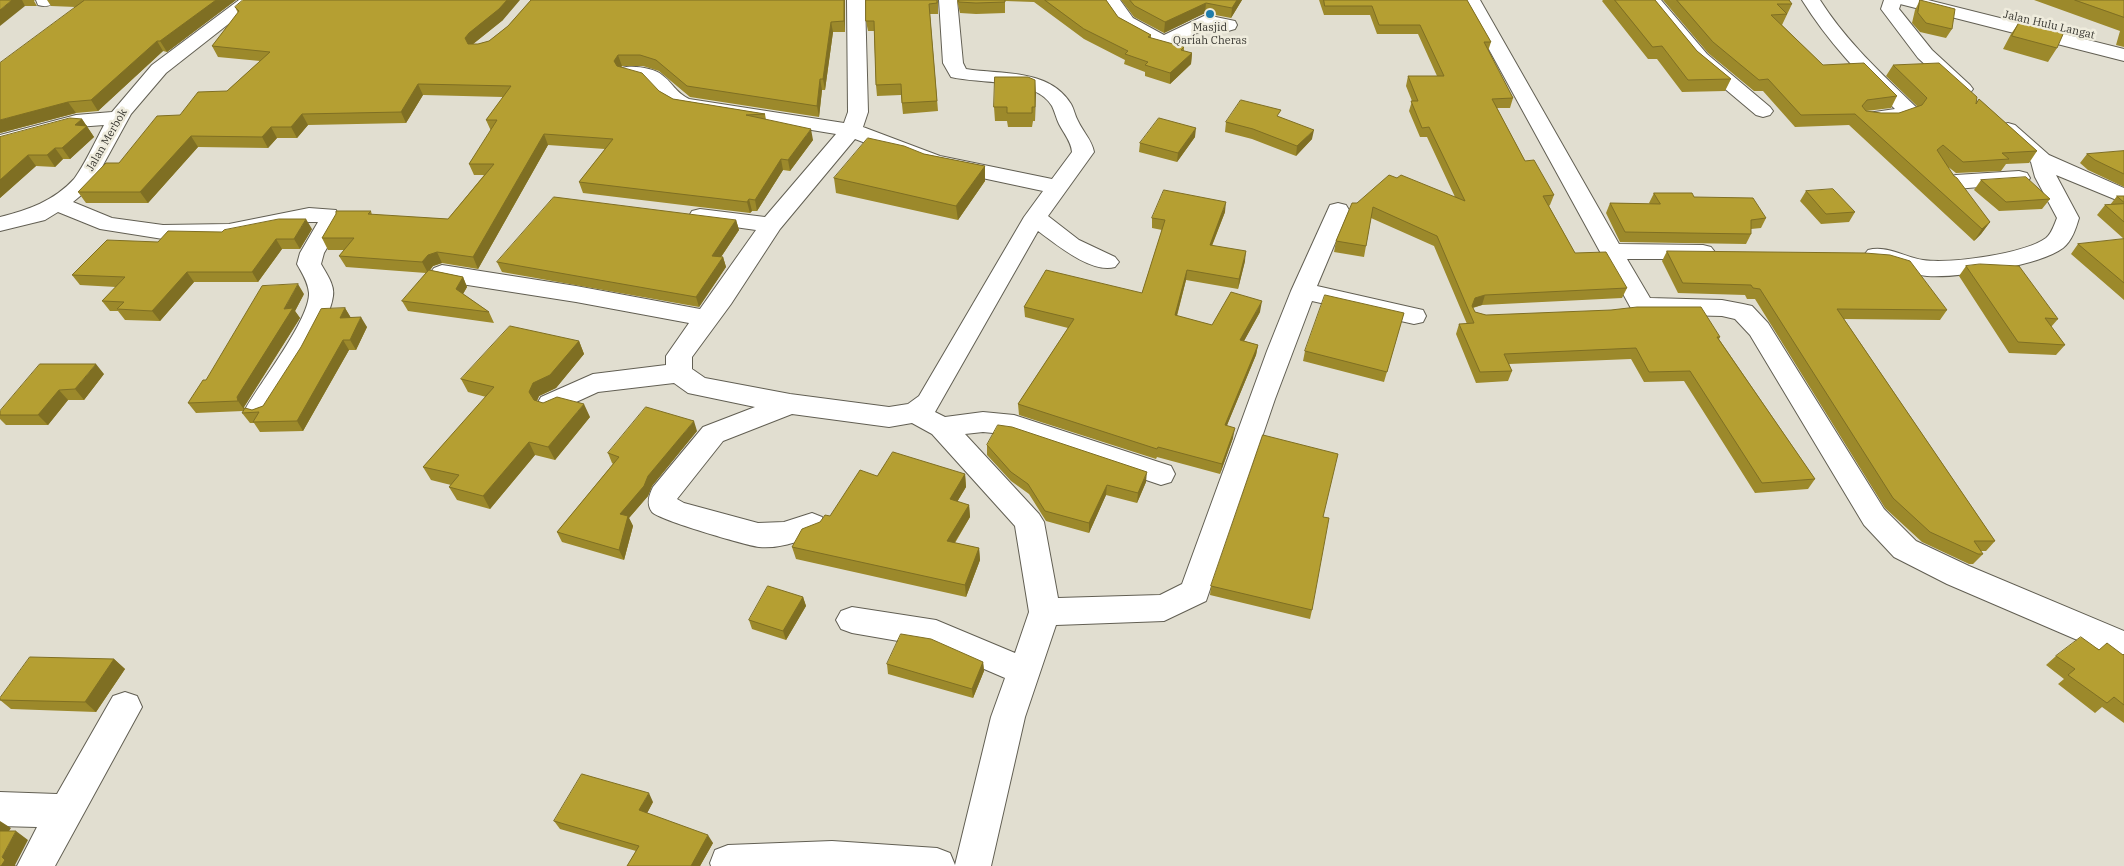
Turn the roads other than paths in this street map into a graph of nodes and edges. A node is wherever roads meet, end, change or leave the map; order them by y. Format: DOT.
graph roads {
  1 [pos="250,0"];
  2 [pos="856,0"];
  3 [pos="948,0"];
  4 [pos="1108,0"];
  5 [pos="1471,0"];
  6 [pos="1651,0"];
  7 [pos="1811,0"];
  8 [pos="1893,0"];
  9 [pos="1906,0"];
  10 [pos="1944,0"];
  11 [pos="1228,25"];
  12 [pos="2124,42"];
  13 [pos="2124,55"];
  14 [pos="1938,66"];
  15 [pos="1865,69"];
  16 [pos="629,72"];
  17 [pos="1763,111"];
  18 [pos="1868,117"];
  19 [pos="119,118"];
  20 [pos="851,130"];
  21 [pos="0,142"];
  22 [pos="2044,168"];
  23 [pos="1956,182"];
  24 [pos="1056,186"];
  25 [pos="2124,196"];
  26 [pos="57,204"];
  27 [pos="1338,210"];
  28 [pos="682,214"];
  29 [pos="1035,217"];
  30 [pos="0,224"];
  31 [pos="771,225"];
  32 [pos="1611,251"];
  33 [pos="1720,252"];
  34 [pos="1859,254"];
  35 [pos="1107,262"];
  36 [pos="442,274"];
  37 [pos="1303,291"];
  38 [pos="1642,306"];
  39 [pos="1615,309"];
  40 [pos="1414,316"];
  41 [pos="706,318"];
  42 [pos="679,373"];
  43 [pos="550,404"];
  44 [pos="790,404"];
  45 [pos="259,408"];
  46 [pos="915,413"];
  47 [pos="942,428"];
  48 [pos="1161,474"];
  49 [pos="812,525"];
  50 [pos="1045,612"];
  51 [pos="852,620"];
  52 [pos="2124,646"];
  53 [pos="1023,671"];
  54 [pos="125,707"];
  55 [pos="0,809"];
  56 [pos="66,812"];
  57 [pos="728,864"];
  58 [pos="35,866"];
  59 [pos="937,866"];
  60 [pos="973,866"];
  1 -- 19 [label="street, Jalan Merbok"];
  2 -- 20 [label="street"];
  3 -- 24 [label="street"];
  4 -- 11 [label="street"];
  5 -- 32 [label="street"];
  6 -- 17 [label="street"];
  7 -- 15 [label="street"];
  8 -- 14 [label="street"];
  9 -- 13 [label="street, Jalan Hulu Langat"];
  10 -- 12 [label="street, Jalan Hulu Langat"];
  14 -- 15 [label="street"];
  14 -- 22 [label="street"];
  15 -- 18 [label="street"];
  16 -- 20 [label="street"];
  19 -- 21 [label="street"];
  19 -- 26 [label="street, Jalan Merbok"];
  20 -- 24 [label="street"];
  20 -- 31 [label="street"];
  22 -- 23 [label="street"];
  22 -- 25 [label="street"];
  22 -- 34 [label="street"];
  24 -- 29 [label="street"];
  26 -- 30 [label="street, Jalan Merbok"];
  26 -- 45 [label="street"];
  27 -- 37 [label="street"];
  28 -- 31 [label="street"];
  29 -- 35 [label="street"];
  29 -- 46 [label="street"];
  31 -- 41 [label="street"];
  32 -- 33 [label="street"];
  32 -- 38 [label="street"];
  36 -- 41 [label="street"];
  37 -- 40 [label="street"];
  37 -- 50 [label="street"];
  38 -- 39 [label="street"];
  38 -- 52 [label="street"];
  41 -- 42 [label="street"];
  42 -- 43 [label="street"];
  42 -- 44 [label="street"];
  44 -- 46 [label="street"];
  44 -- 49 [label="street"];
  46 -- 47 [label="street"];
  47 -- 48 [label="street"];
  47 -- 50 [label="street"];
  50 -- 53 [label="street"];
  51 -- 53 [label="street"];
  53 -- 60 [label="street"];
  54 -- 56 [label="street"];
  55 -- 56 [label="street"];
  56 -- 58 [label="street"];
  57 -- 59 [label="street"];
}
